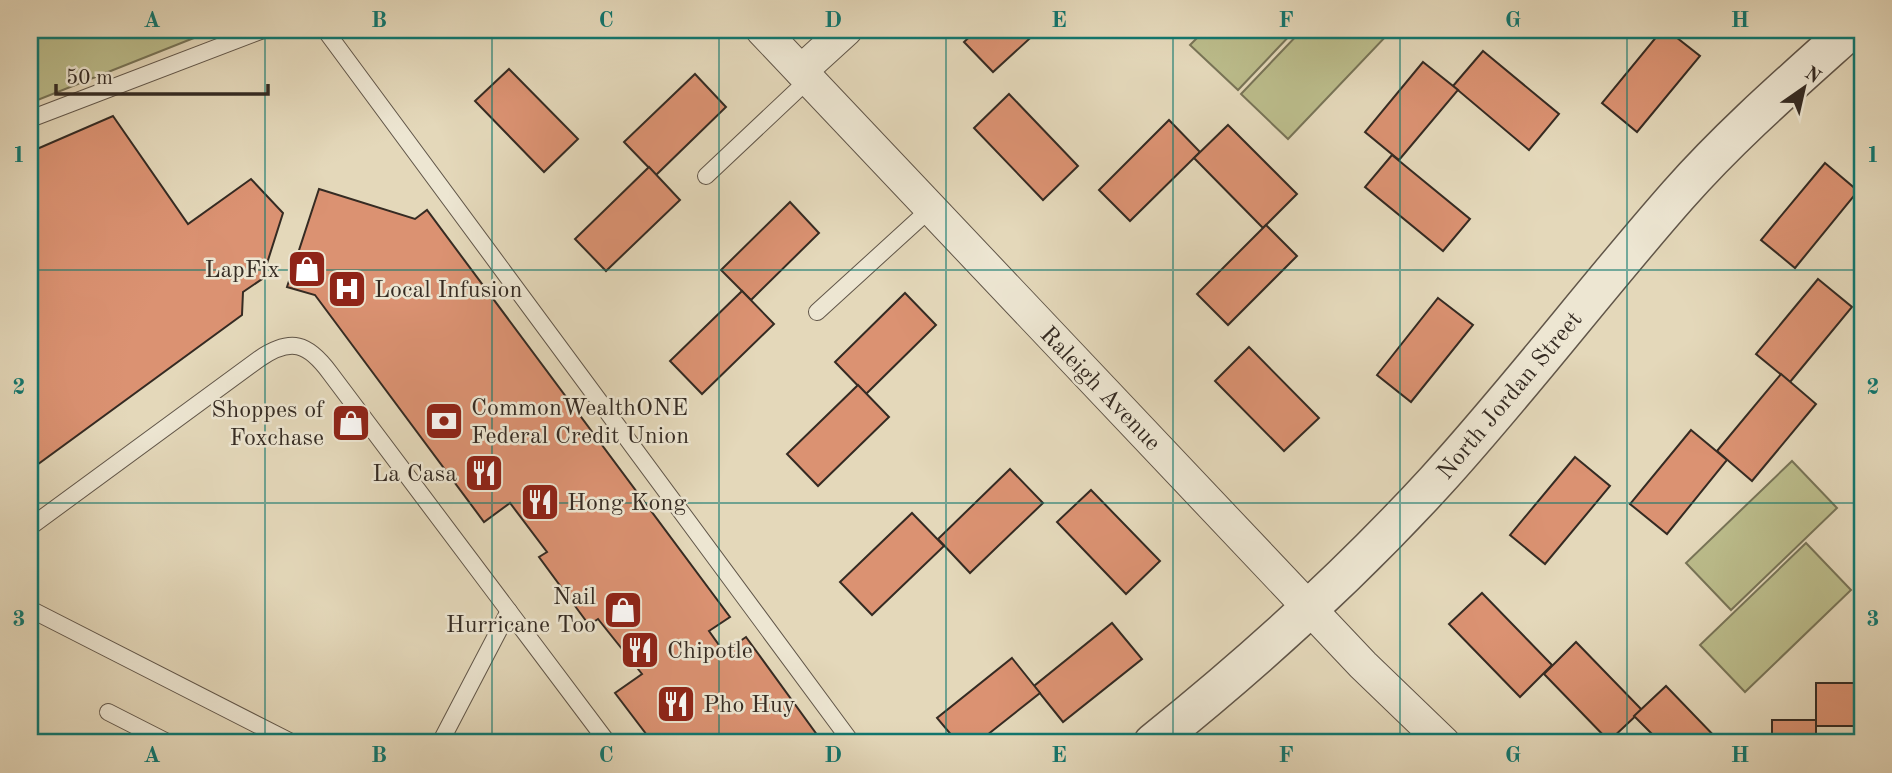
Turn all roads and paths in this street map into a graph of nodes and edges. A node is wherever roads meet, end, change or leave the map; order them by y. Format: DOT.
graph roads {
  1 [pos="263,30"];
  2 [pos="324,30"];
  3 [pos="762,30"];
  4 [pos="846,30"];
  5 [pos="1850,30"];
  6 [pos="805,75"];
  7 [pos="30,119"];
  8 [pos="706,176"];
  9 [pos="930,209"];
  10 [pos="817,312"];
  11 [pos="30,527"];
  12 [pos="30,609"];
  13 [pos="1311,609"];
  14 [pos="509,611"];
  15 [pos="108,712"];
  16 [pos="169,743"];
  17 [pos="293,743"];
  18 [pos="440,743"];
  19 [pos="608,743"];
  20 [pos="852,743"];
  21 [pos="1153,743"];
  22 [pos="1444,743"];
  1 -- 7 [label="lane"];
  2 -- 20 [label="lane"];
  3 -- 6 [label="street, Raleigh Avenue"];
  4 -- 6 [label="street"];
  5 -- 13 [label="street, North Jordan Street"];
  6 -- 8 [label="lane"];
  6 -- 9 [label="street, Raleigh Avenue"];
  9 -- 10 [label="lane"];
  9 -- 13 [label="street, Raleigh Avenue"];
  11 -- 14 [label="lane"];
  12 -- 17 [label="lane"];
  13 -- 21 [label="street, North Jordan Street"];
  13 -- 22 [label="street, Raleigh Avenue"];
  14 -- 18 [label="lane"];
  14 -- 19 [label="lane"];
  15 -- 16 [label="lane"];
}
